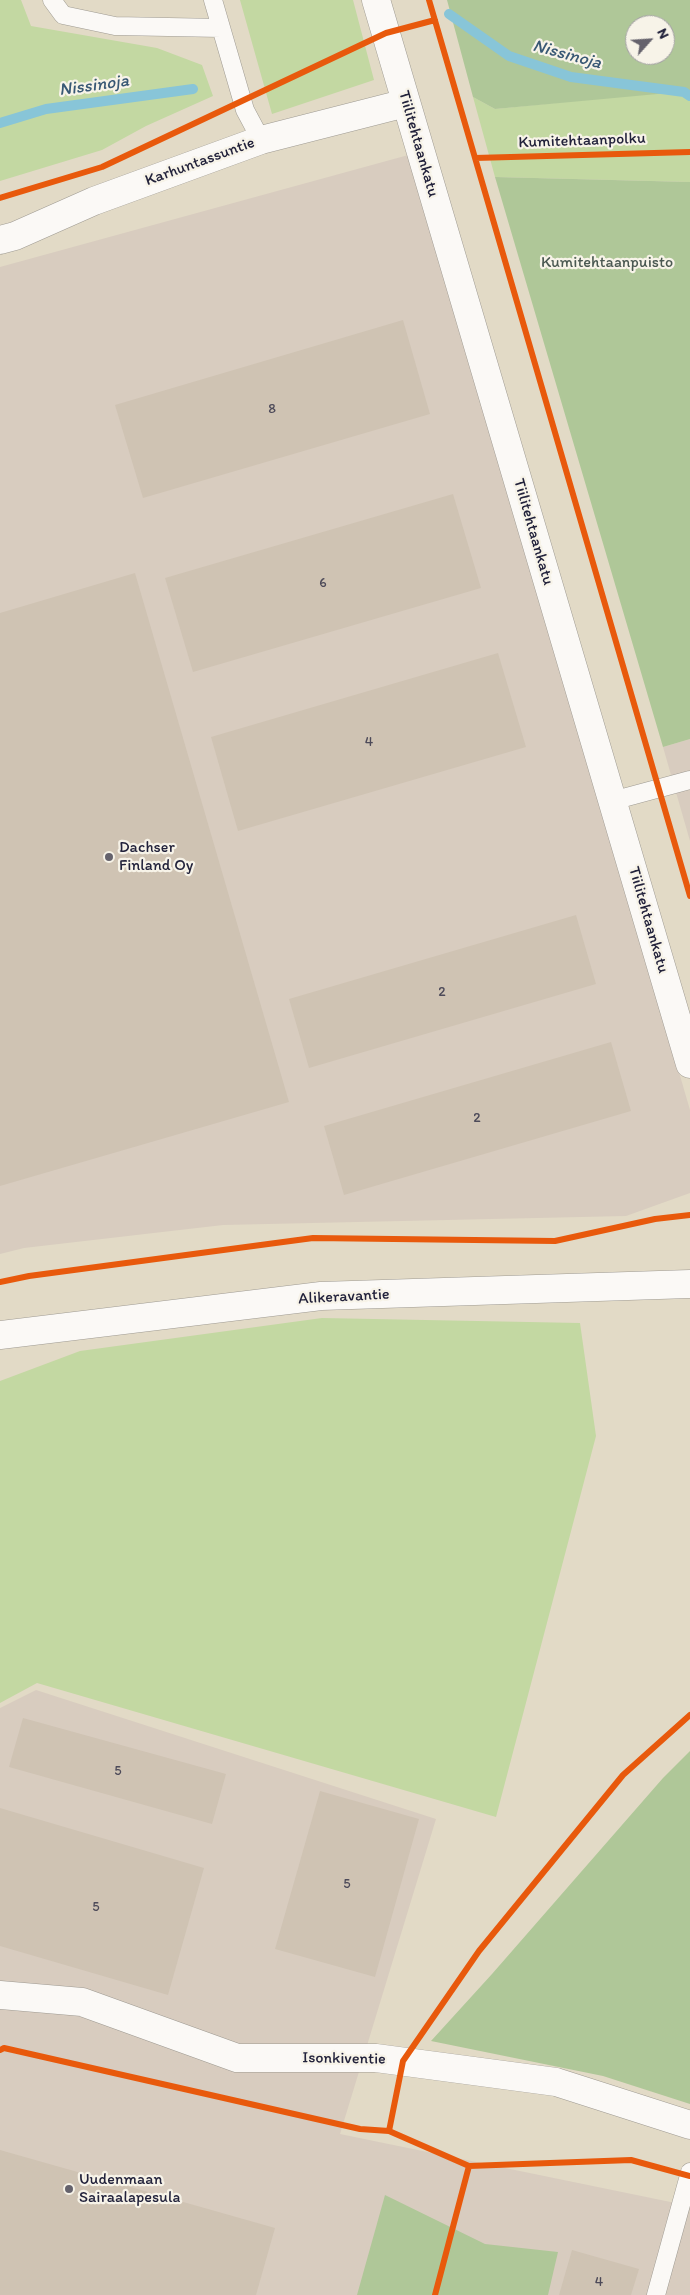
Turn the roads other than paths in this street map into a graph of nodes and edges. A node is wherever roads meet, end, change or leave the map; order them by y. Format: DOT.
graph roads {
  1 [pos="52,0"];
  2 [pos="213,0"];
  3 [pos="376,0"];
  4 [pos="221,28"];
  5 [pos="406,103"];
  6 [pos="261,140"];
  7 [pos="0,240"];
  8 [pos="690,780"];
  9 [pos="612,801"];
  10 [pos="690,1064"];
  11 [pos="690,1284"];
  12 [pos="0,1335"];
  13 [pos="0,1996"];
  14 [pos="690,2125"];
  15 [pos="690,2172"];
  16 [pos="656,2295"];
  1 -- 4 [label="lane"];
  2 -- 4 [label="lane"];
  3 -- 5 [label="street, Tiilitehtaankatu"];
  4 -- 6 [label="lane"];
  5 -- 6 [label="street, Karhuntassuntie"];
  5 -- 9 [label="street, Tiilitehtaankatu"];
  6 -- 7 [label="street, Karhuntassuntie"];
  8 -- 9 [label="lane"];
  9 -- 10 [label="street, Tiilitehtaankatu"];
  11 -- 12 [label="street, Alikeravantie"];
  13 -- 14 [label="street, Isonkiventie"];
  15 -- 16 [label="lane"];
}
